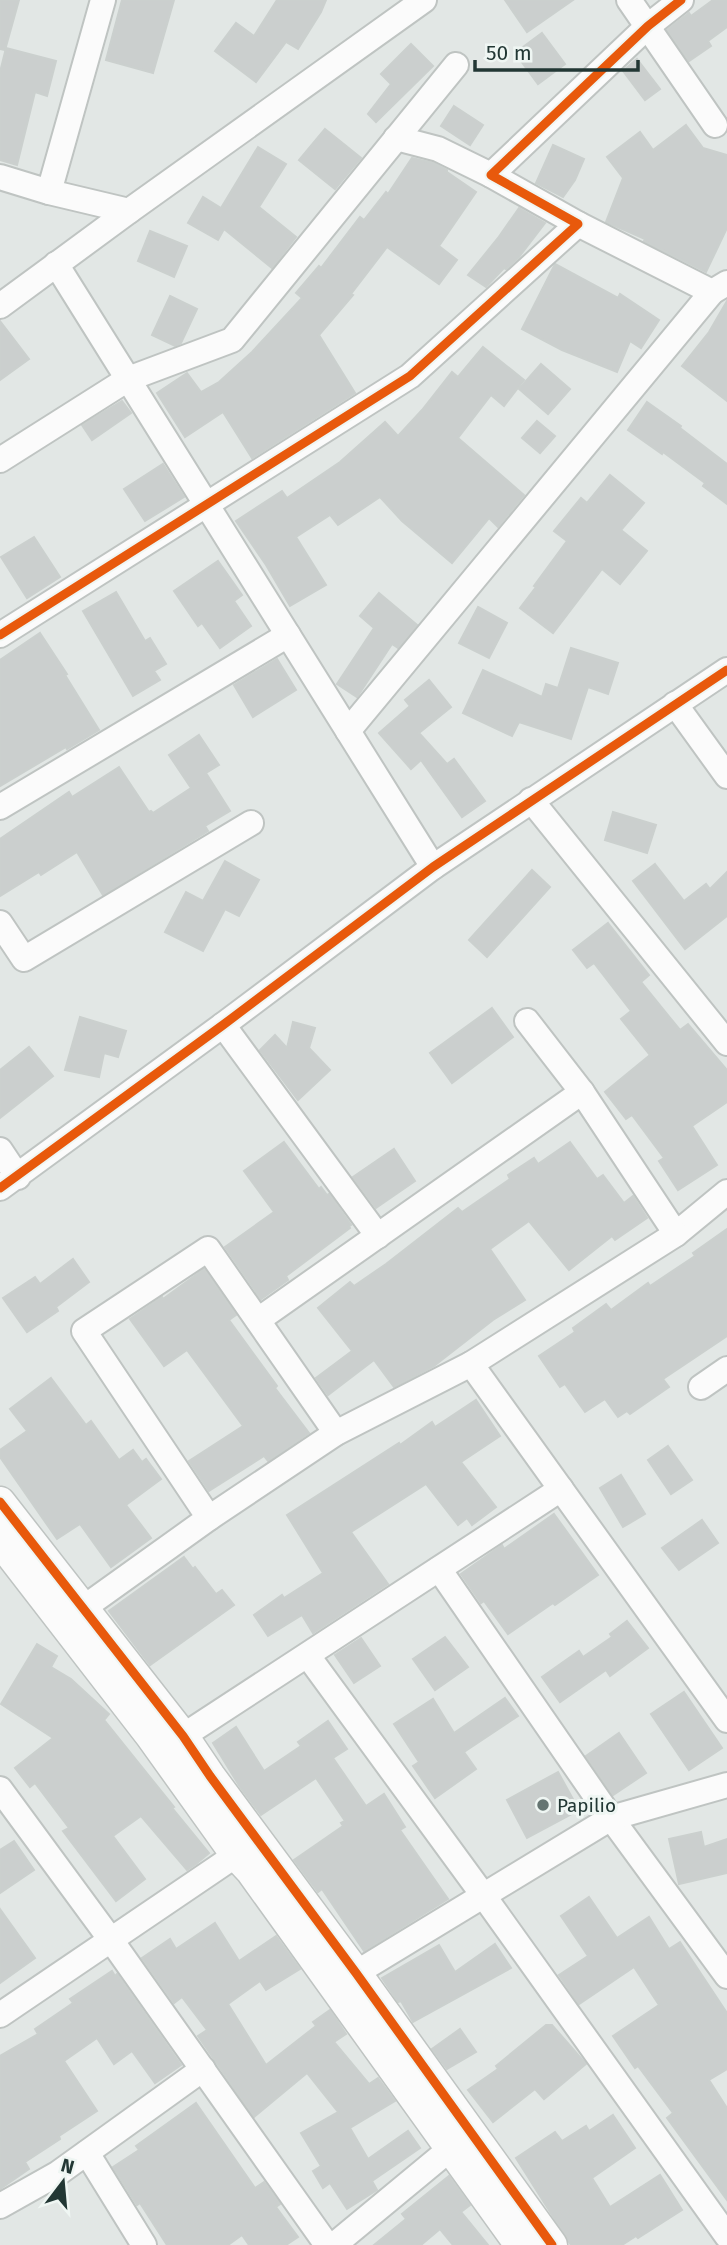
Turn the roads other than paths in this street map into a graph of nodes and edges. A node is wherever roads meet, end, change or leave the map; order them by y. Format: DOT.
graph roads {
  1 [pos="103,0"];
  2 [pos="424,0"];
  3 [pos="629,0"];
  4 [pos="681,0"];
  5 [pos="648,26"];
  6 [pos="456,65"];
  7 [pos="715,125"];
  8 [pos="396,138"];
  9 [pos="491,175"];
  10 [pos="0,177"];
  11 [pos="49,192"];
  12 [pos="129,211"];
  13 [pos="578,224"];
  14 [pos="56,264"];
  15 [pos="720,287"];
  16 [pos="0,306"];
  17 [pos="128,379"];
  18 [pos="0,460"];
  19 [pos="206,504"];
  20 [pos="0,635"];
  21 [pos="288,635"];
  22 [pos="727,670"];
  23 [pos="676,704"];
  24 [pos="348,731"];
  25 [pos="727,776"];
  26 [pos="531,800"];
  27 [pos="0,807"];
  28 [pos="251,824"];
  29 [pos="433,867"];
  30 [pos="0,923"];
  31 [pos="527,1021"];
  32 [pos="223,1025"];
  33 [pos="727,1043"];
  34 [pos="582,1092"];
  35 [pos="0,1150"];
  36 [pos="9,1183"];
  37 [pos="727,1192"];
  38 [pos="677,1234"];
  39 [pos="378,1236"];
  40 [pos="258,1320"];
  41 [pos="471,1364"];
  42 [pos="727,1368"];
  43 [pos="701,1387"];
  44 [pos="336,1433"];
  45 [pos="561,1489"];
  46 [pos="0,1502"];
  47 [pos="209,1518"];
  48 [pos="0,1541"];
  49 [pos="439,1569"];
  50 [pos="82,1609"];
  51 [pos="308,1656"];
  52 [pos="727,1720"];
  53 [pos="183,1736"];
  54 [pos="727,1785"];
  55 [pos="0,1789"];
  56 [pos="8,1818"];
  57 [pos="611,1818"];
  58 [pos="236,1855"];
  59 [pos="483,1895"];
  60 [pos="111,1940"];
  61 [pos="724,1966"];
  62 [pos="346,1982"];
  63 [pos="0,2015"];
  64 [pos="203,2069"];
  65 [pos="450,2149"];
  66 [pos="87,2153"];
  67 [pos="0,2206"];
  68 [pos="727,2236"];
  69 [pos="144,2245"];
  70 [pos="327,2245"];
  71 [pos="334,2245"];
  72 [pos="520,2245"];
  73 [pos="552,2245"];
  1 -- 11 [label="street"];
  2 -- 12 [label="street"];
  3 -- 5 [label="street"];
  4 -- 5 [label="street"];
  5 -- 7 [label="street"];
  5 -- 9 [label="street"];
  6 -- 8 [label="street"];
  8 -- 9 [label="street"];
  8 -- 17 [label="street"];
  9 -- 13 [label="street"];
  10 -- 11 [label="street"];
  11 -- 12 [label="street"];
  12 -- 14 [label="street"];
  13 -- 15 [label="street"];
  13 -- 19 [label="street"];
  14 -- 16 [label="street"];
  14 -- 17 [label="street"];
  15 -- 24 [label="street"];
  17 -- 18 [label="street"];
  17 -- 19 [label="street"];
  19 -- 20 [label="street"];
  19 -- 21 [label="street"];
  21 -- 24 [label="street"];
  21 -- 27 [label="street"];
  22 -- 23 [label="street"];
  23 -- 25 [label="street"];
  23 -- 26 [label="street"];
  24 -- 29 [label="street"];
  26 -- 29 [label="street"];
  26 -- 33 [label="street"];
  28 -- 30 [label="street"];
  29 -- 32 [label="street"];
  31 -- 34 [label="street"];
  32 -- 36 [label="street"];
  32 -- 39 [label="street"];
  34 -- 38 [label="street"];
  34 -- 39 [label="street"];
  35 -- 36 [label="street"];
  37 -- 38 [label="street"];
  38 -- 41 [label="street"];
  39 -- 40 [label="street"];
  40 -- 44 [label="street"];
  40 -- 47 [label="street"];
  41 -- 44 [label="street"];
  41 -- 45 [label="street"];
  42 -- 43 [label="street"];
  44 -- 47 [label="street"];
  45 -- 49 [label="street"];
  45 -- 52 [label="street"];
  46 -- 50 [label="street"];
  47 -- 50 [label="street"];
  48 -- 58 [label="street"];
  49 -- 51 [label="street"];
  49 -- 57 [label="street"];
  50 -- 53 [label="street"];
  51 -- 53 [label="street"];
  51 -- 59 [label="street"];
  53 -- 62 [label="street"];
  54 -- 57 [label="street"];
  55 -- 56 [label="street"];
  56 -- 60 [label="street"];
  57 -- 59 [label="street"];
  57 -- 61 [label="street"];
  58 -- 60 [label="street"];
  58 -- 62 [label="street"];
  59 -- 62 [label="street"];
  59 -- 68 [label="street"];
  60 -- 63 [label="street"];
  60 -- 64 [label="street"];
  62 -- 65 [label="street"];
  62 -- 73 [label="street"];
  64 -- 66 [label="street"];
  64 -- 70 [label="street"];
  65 -- 71 [label="street"];
  65 -- 72 [label="street"];
  66 -- 67 [label="street"];
  66 -- 69 [label="street"];
}
